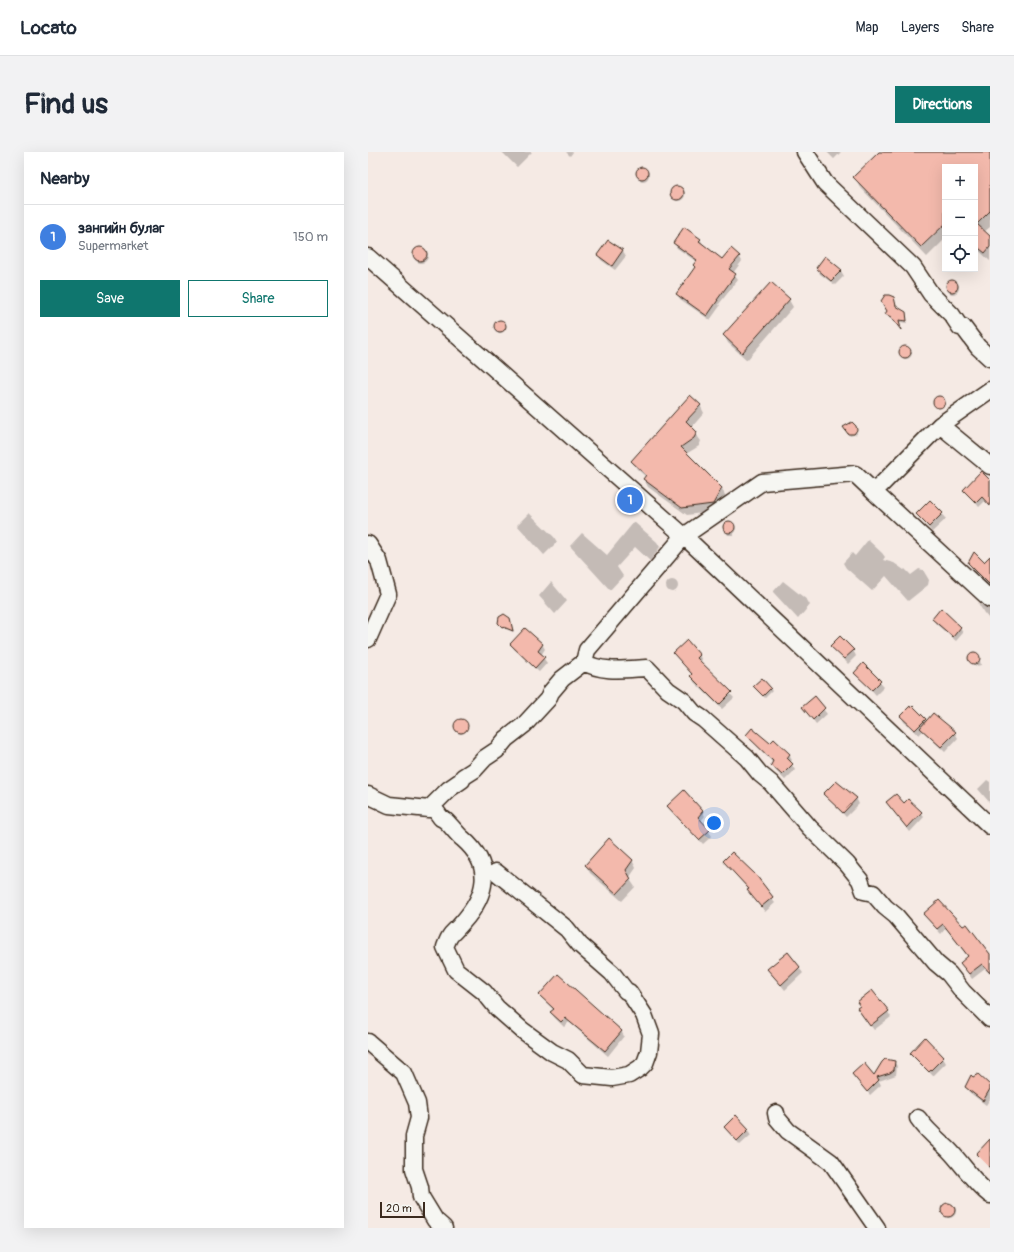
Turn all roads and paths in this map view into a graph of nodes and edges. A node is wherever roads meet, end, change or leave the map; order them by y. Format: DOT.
graph roads {
  1 [pos="805,152"];
  2 [pos="368,257"];
  3 [pos="990,358"];
  4 [pos="990,390"];
  5 [pos="940,425"];
  6 [pos="990,466"];
  7 [pos="874,492"];
  8 [pos="684,536"];
  9 [pos="368,544"];
  10 [pos="990,599"];
  11 [pos="368,639"];
  12 [pos="584,662"];
  13 [pos="368,795"];
  14 [pos="433,807"];
  15 [pos="990,826"];
  16 [pos="496,872"];
  17 [pos="990,1019"];
  18 [pos="368,1042"];
  19 [pos="776,1113"];
  20 [pos="918,1118"];
  21 [pos="990,1195"];
  22 [pos="444,1228"];
  23 [pos="876,1228"];
  1 -- 3 [label="street"];
  2 -- 8 [label="street"];
  4 -- 5 [label="street"];
  5 -- 6 [label="street"];
  5 -- 7 [label="street"];
  7 -- 8 [label="street"];
  7 -- 10 [label="street"];
  8 -- 12 [label="street"];
  8 -- 15 [label="street"];
  9 -- 11 [label="street"];
  12 -- 14 [label="street"];
  12 -- 17 [label="street"];
  13 -- 14 [label="street"];
  14 -- 16 [label="street"];
  18 -- 22 [label="street"];
  19 -- 23 [label="street"];
  20 -- 21 [label="street"];
}
